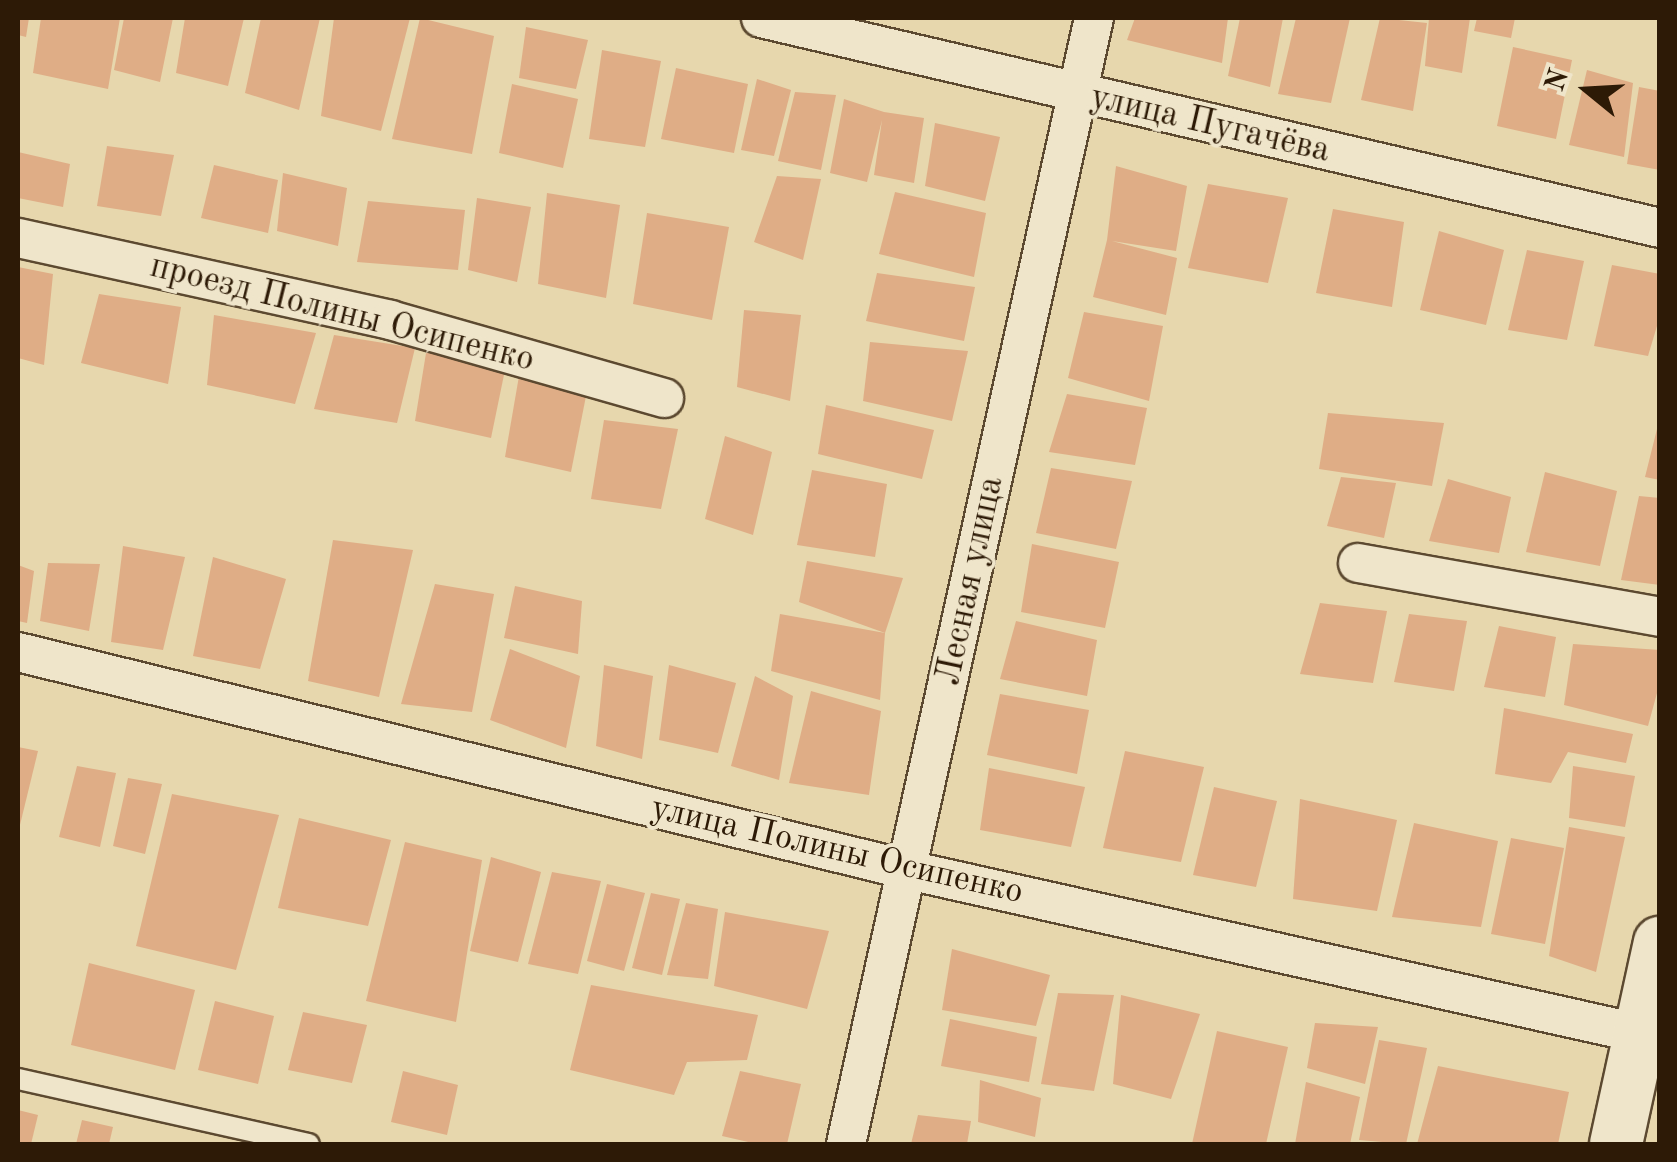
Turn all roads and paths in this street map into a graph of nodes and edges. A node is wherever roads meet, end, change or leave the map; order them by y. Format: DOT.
graph roads {
  1 [pos="761,18"];
  2 [pos="1094,18"];
  3 [pos="1077,95"];
  4 [pos="1660,228"];
  5 [pos="18,238"];
  6 [pos="664,398"];
  7 [pos="1358,563"];
  8 [pos="1660,617"];
  9 [pos="18,652"];
  10 [pos="908,870"];
  11 [pos="1660,943"];
  12 [pos="1650,1036"];
  13 [pos="18,1079"];
  14 [pos="309,1144"];
  15 [pos="846,1144"];
  16 [pos="1616,1144"];
  1 -- 3 [label="street, улица Пугачёва"];
  2 -- 3 [label="street, Лесная улица"];
  3 -- 4 [label="street, улица Пугачёва"];
  3 -- 10 [label="street, Лесная улица"];
  5 -- 6 [label="street, проезд Полины Осипенко"];
  7 -- 8 [label="street"];
  9 -- 10 [label="street, улица Полины Осипенко"];
  10 -- 12 [label="street, улица Полины Осипенко"];
  10 -- 15 [label="street, Лесная улица"];
  11 -- 12 [label="street"];
  12 -- 16 [label="street"];
  13 -- 14 [label="lane"];
}
